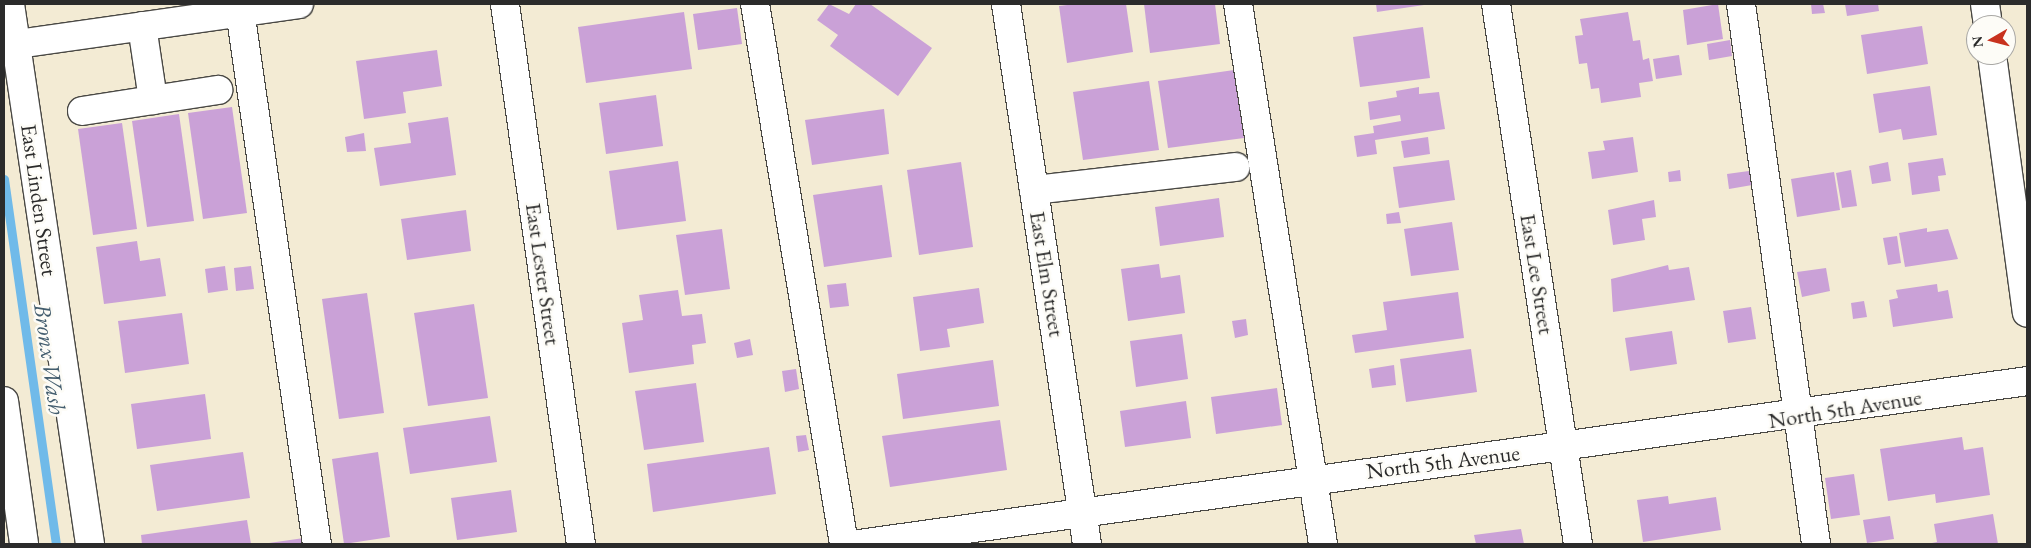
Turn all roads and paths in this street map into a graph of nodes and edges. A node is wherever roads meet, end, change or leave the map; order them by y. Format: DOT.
graph roads {
  1 [pos="10,4"];
  2 [pos="299,4"];
  3 [pos="505,4"];
  4 [pos="755,4"];
  5 [pos="1006,4"];
  6 [pos="1238,4"];
  7 [pos="1496,4"];
  8 [pos="1741,4"];
  9 [pos="239,8"];
  10 [pos="142,26"];
  11 [pos="10,45"];
  12 [pos="1993,65"];
  13 [pos="218,90"];
  14 [pos="152,100"];
  15 [pos="82,110"];
  16 [pos="1236,166"];
  17 [pos="1034,190"];
  18 [pos="2027,313"];
  19 [pos="2027,381"];
  20 [pos="4,400"];
  21 [pos="1799,416"];
  22 [pos="1564,449"];
  23 [pos="1313,477"];
  24 [pos="1082,511"];
  25 [pos="24,544"];
  26 [pos="90,544"];
  27 [pos="317,544"];
  28 [pos="581,544"];
  29 [pos="844,544"];
  30 [pos="859,544"];
  31 [pos="1088,544"];
  32 [pos="1323,544"];
  33 [pos="1578,544"];
  34 [pos="1816,544"];
  1 -- 11 [label="street, East Linden Street"];
  2 -- 9 [label="street"];
  3 -- 28 [label="street, East Lester Street"];
  4 -- 29 [label="street"];
  5 -- 17 [label="street, East Elm Street"];
  6 -- 23 [label="street"];
  7 -- 22 [label="street, East Lee Street"];
  8 -- 21 [label="street"];
  9 -- 10 [label="street"];
  9 -- 27 [label="street"];
  10 -- 11 [label="street"];
  10 -- 14 [label="street"];
  11 -- 26 [label="street, East Linden Street"];
  12 -- 18 [label="street"];
  13 -- 14 [label="street"];
  14 -- 15 [label="street"];
  16 -- 17 [label="street"];
  17 -- 24 [label="street, East Elm Street"];
  19 -- 21 [label="street, North 5th Avenue"];
  20 -- 25 [label="street"];
  21 -- 22 [label="street, North 5th Avenue"];
  21 -- 34 [label="street"];
  22 -- 23 [label="street, North 5th Avenue"];
  22 -- 33 [label="street, East Lee Street"];
  23 -- 24 [label="street, North 5th Avenue"];
  23 -- 32 [label="street"];
  24 -- 30 [label="street, North 5th Avenue"];
  24 -- 31 [label="street, East Elm Street"];
}
